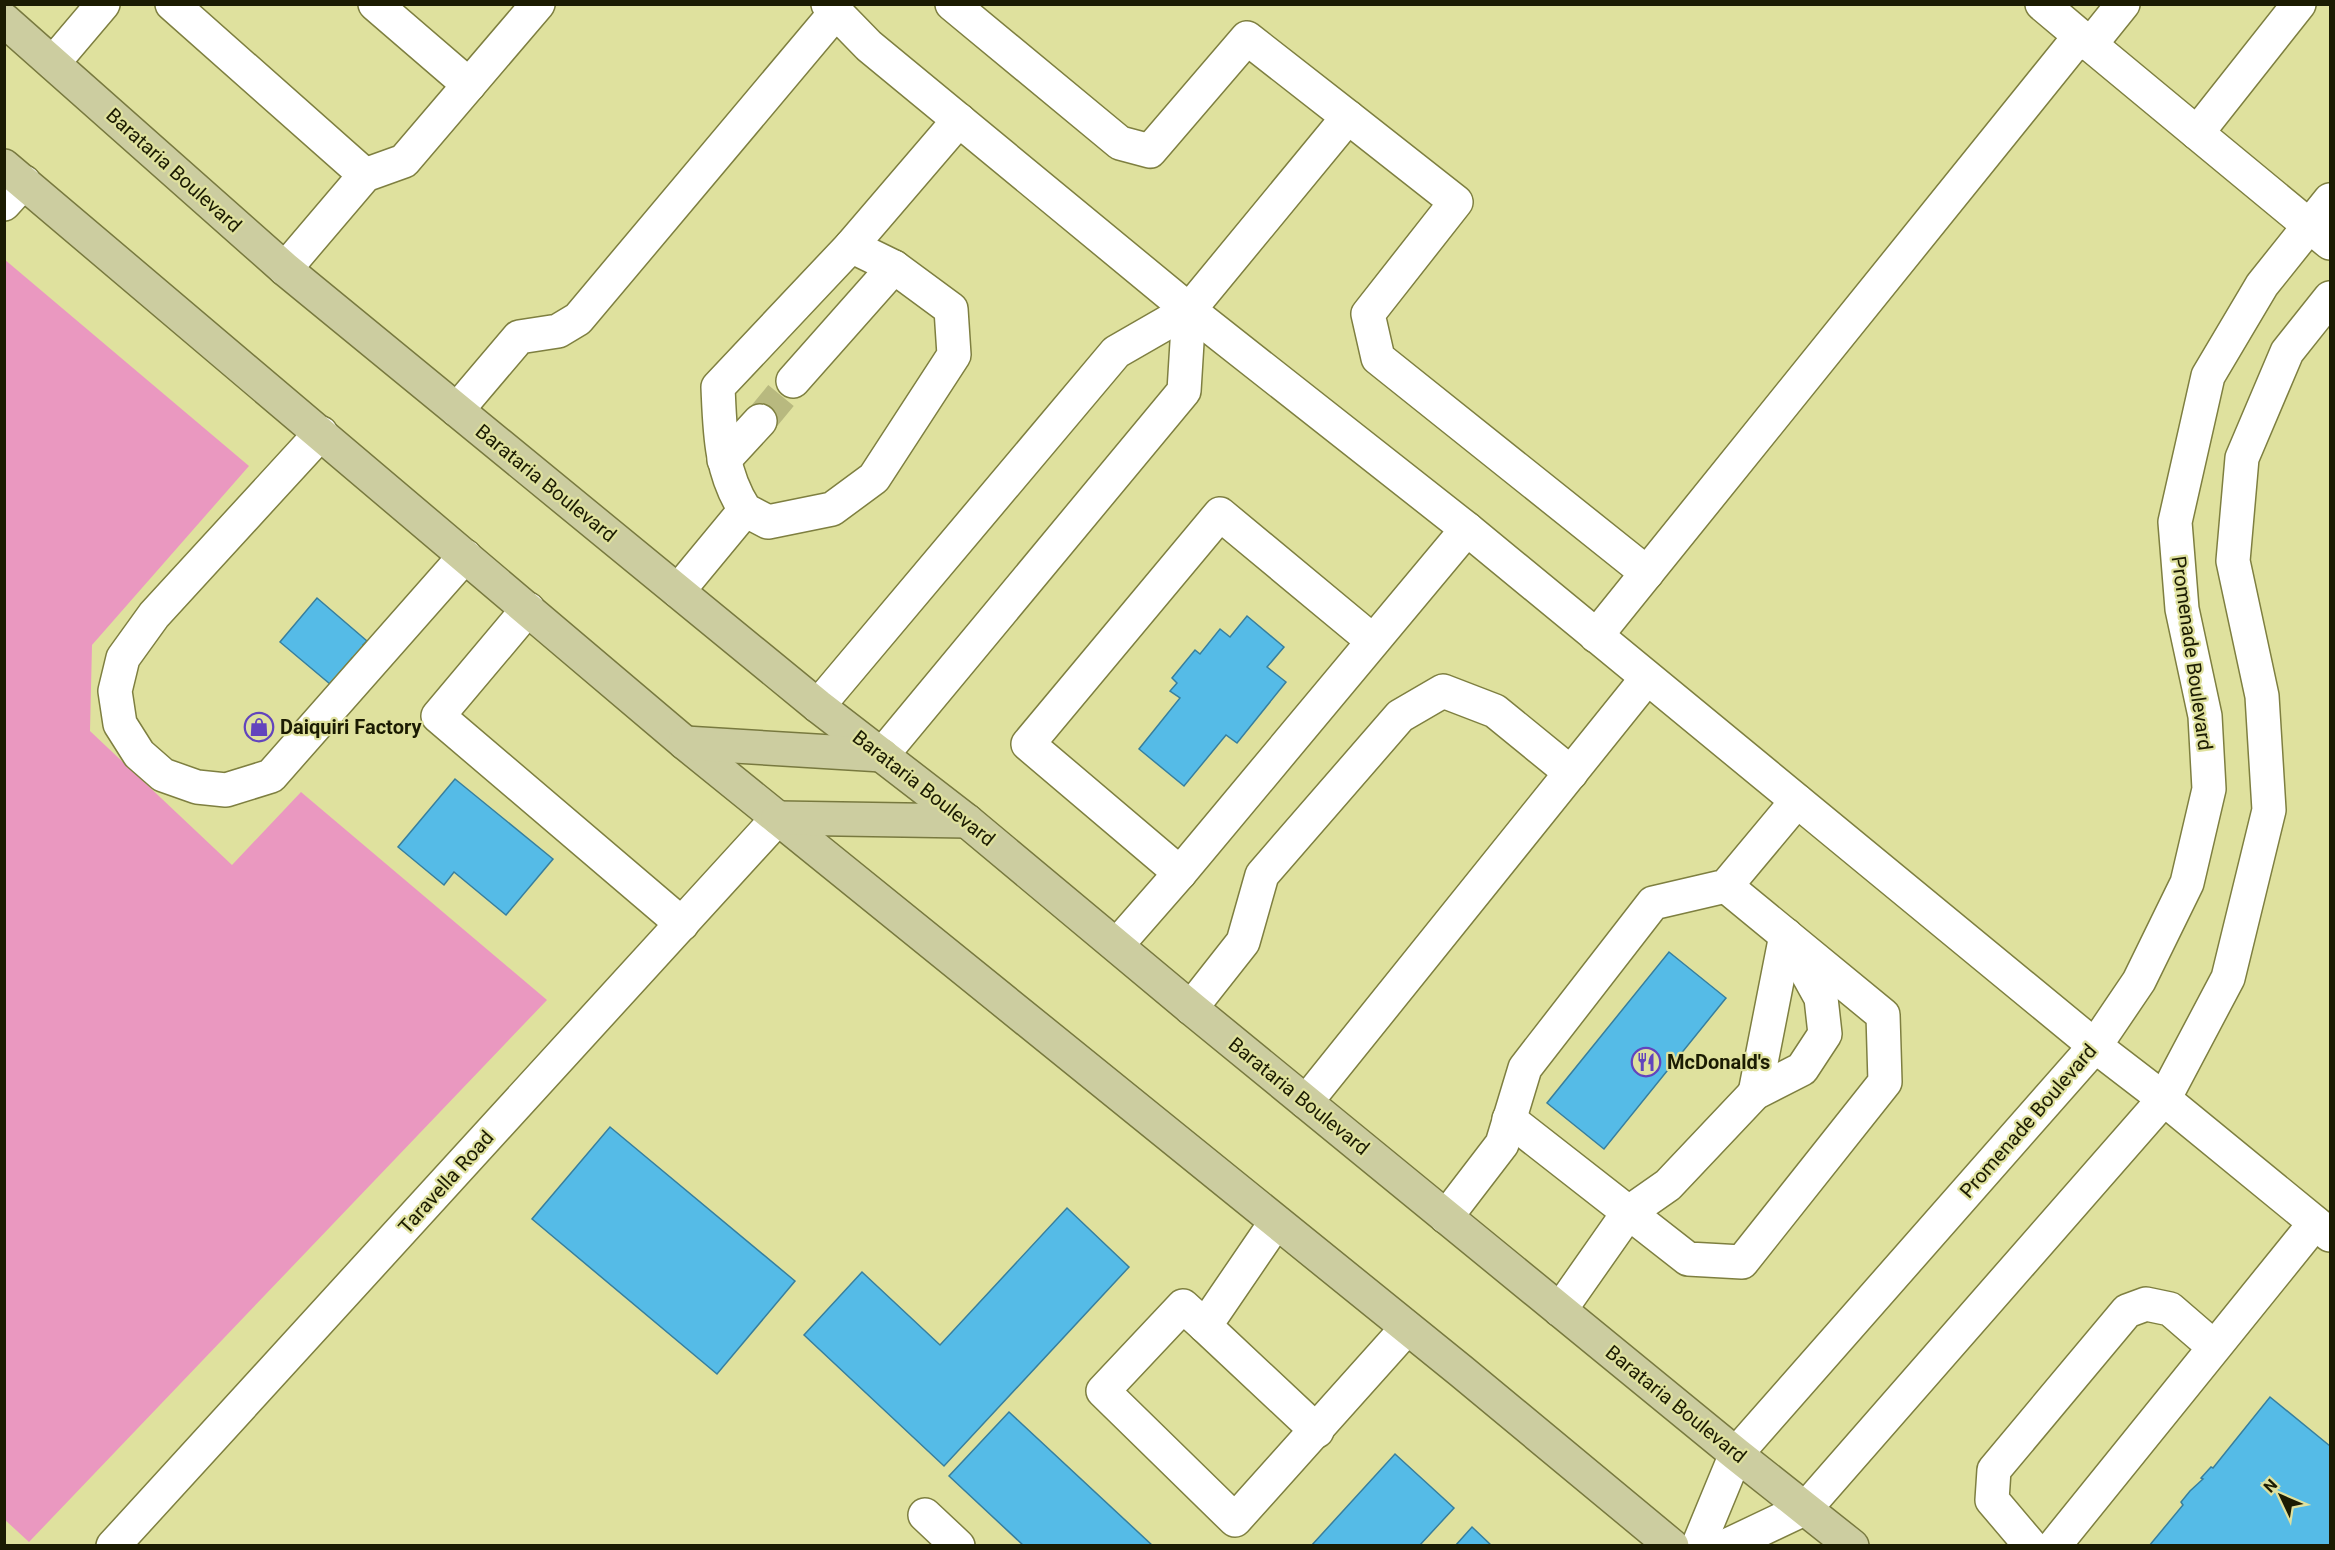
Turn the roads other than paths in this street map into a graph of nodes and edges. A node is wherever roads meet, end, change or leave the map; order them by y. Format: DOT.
graph roads {
  1 [pos="103,4"];
  2 [pos="172,4"];
  3 [pos="375,4"];
  4 [pos="538,4"];
  5 [pos="952,4"];
  6 [pos="2042,4"];
  7 [pos="2123,4"];
  8 [pos="2300,4"];
  9 [pos="832,8"];
  10 [pos="4,20"];
  11 [pos="2085,40"];
  12 [pos="53,63"];
  13 [pos="469,85"];
  14 [pos="1348,117"];
  15 [pos="959,120"];
  16 [pos="2197,133"];
  17 [pos="365,175"];
  18 [pos="11,184"];
  19 [pos="2331,200"];
  20 [pos="2320,234"];
  21 [pos="851,246"];
  22 [pos="894,267"];
  23 [pos="285,268"];
  24 [pos="2331,298"];
  25 [pos="1190,310"];
  26 [pos="793,381"];
  27 [pos="457,410"];
  28 [pos="760,421"];
  29 [pos="321,433"];
  30 [pos="724,460"];
  31 [pos="745,510"];
  32 [pos="1467,529"];
  33 [pos="465,555"];
  34 [pos="1647,573"];
  35 [pos="678,591"];
  36 [pos="528,609"];
  37 [pos="1596,636"];
  38 [pos="1373,641"];
  39 [pos="1647,678"];
  40 [pos="818,706"];
  41 [pos="685,743"];
  42 [pos="882,755"];
  43 [pos="1570,773"];
  44 [pos="1797,801"];
  45 [pos="778,818"];
  46 [pos="967,821"];
  47 [pos="1180,873"];
  48 [pos="1726,886"];
  49 [pos="682,924"];
  50 [pos="1786,935"];
  51 [pos="1117,945"];
  52 [pos="1191,1008"];
  53 [pos="2095,1046"];
  54 [pos="1755,1093"];
  55 [pos="2164,1099"];
  56 [pos="1306,1102"];
  57 [pos="1509,1119"];
  58 [pos="1628,1213"];
  59 [pos="1446,1217"];
  60 [pos="1276,1222"];
  61 [pos="2323,1229"];
  62 [pos="1560,1310"];
  63 [pos="1205,1326"];
  64 [pos="1407,1328"];
  65 [pos="2214,1347"];
  66 [pos="1317,1431"];
  67 [pos="1736,1454"];
  68 [pos="1806,1508"];
  69 [pos="925,1515"];
  70 [pos="113,1545"];
  71 [pos="958,1545"];
  72 [pos="1672,1545"];
  73 [pos="1698,1545"];
  74 [pos="1726,1545"];
  75 [pos="1852,1545"];
  76 [pos="2031,1545"];
  77 [pos="2054,1545"];
  1 -- 12 [label="street"];
  2 -- 17 [label="street"];
  3 -- 13 [label="street"];
  4 -- 13 [label="street"];
  5 -- 14 [label="street"];
  6 -- 11 [label="street"];
  7 -- 11 [label="street"];
  8 -- 16 [label="street"];
  9 -- 15 [label="street"];
  9 -- 27 [label="street"];
  10 -- 12 [label="main road, Barataria Boulevard"];
  11 -- 16 [label="street"];
  11 -- 34 [label="street"];
  12 -- 23 [label="main road, Barataria Boulevard"];
  13 -- 17 [label="street"];
  14 -- 25 [label="street"];
  14 -- 34 [label="street"];
  15 -- 21 [label="street"];
  15 -- 25 [label="street"];
  16 -- 20 [label="street"];
  17 -- 23 [label="street"];
  18 -- 29 [label="main road"];
  19 -- 20 [label="street, Promenade Boulevard"];
  20 -- 53 [label="street, Promenade Boulevard"];
  21 -- 22 [label="street"];
  21 -- 30 [label="street"];
  22 -- 26 [label="street"];
  22 -- 31 [label="street"];
  23 -- 27 [label="main road, Barataria Boulevard"];
  24 -- 55 [label="street"];
  25 -- 32 [label="street"];
  25 -- 40 [label="street"];
  25 -- 42 [label="street"];
  27 -- 35 [label="main road, Barataria Boulevard"];
  28 -- 30 [label="street"];
  29 -- 33 [label="main road"];
  29 -- 33 [label="street"];
  30 -- 31 [label="street"];
  31 -- 35 [label="street"];
  32 -- 37 [label="street"];
  32 -- 38 [label="street"];
  33 -- 36 [label="main road"];
  34 -- 37 [label="street"];
  35 -- 40 [label="main road, Barataria Boulevard"];
  36 -- 41 [label="main road"];
  36 -- 49 [label="street"];
  37 -- 39 [label="street"];
  38 -- 47 [label="street"];
  38 -- 47 [label="street"];
  39 -- 43 [label="street"];
  39 -- 44 [label="street"];
  40 -- 42 [label="main road, Barataria Boulevard"];
  41 -- 42 [label="main road"];
  41 -- 45 [label="main road"];
  42 -- 46 [label="main road, Barataria Boulevard"];
  43 -- 52 [label="street"];
  43 -- 56 [label="street"];
  44 -- 48 [label="street"];
  44 -- 53 [label="street"];
  45 -- 46 [label="main road"];
  45 -- 49 [label="street, Taravella Road"];
  45 -- 60 [label="main road"];
  46 -- 51 [label="main road, Barataria Boulevard"];
  47 -- 51 [label="street"];
  48 -- 50 [label="street"];
  48 -- 57 [label="street"];
  49 -- 70 [label="street, Taravella Road"];
  50 -- 54 [label="street"];
  50 -- 54 [label="street"];
  50 -- 58 [label="street"];
  51 -- 52 [label="main road, Barataria Boulevard"];
  52 -- 56 [label="main road, Barataria Boulevard"];
  53 -- 55 [label="street"];
  53 -- 67 [label="street, Promenade Boulevard"];
  54 -- 58 [label="street"];
  55 -- 61 [label="street"];
  55 -- 68 [label="street"];
  56 -- 59 [label="main road, Barataria Boulevard"];
  57 -- 58 [label="street"];
  57 -- 59 [label="street"];
  58 -- 62 [label="street"];
  59 -- 62 [label="main road, Barataria Boulevard"];
  60 -- 63 [label="street"];
  60 -- 64 [label="main road"];
  61 -- 65 [label="street"];
  62 -- 67 [label="main road, Barataria Boulevard"];
  63 -- 66 [label="street"];
  63 -- 66 [label="street"];
  64 -- 66 [label="street"];
  64 -- 72 [label="main road"];
  65 -- 76 [label="street"];
  65 -- 77 [label="street"];
  67 -- 68 [label="main road, Barataria Boulevard"];
  67 -- 73 [label="street, Promenade Boulevard"];
  68 -- 74 [label="street"];
  68 -- 75 [label="main road, Barataria Boulevard"];
  69 -- 71 [label="street"];
}
